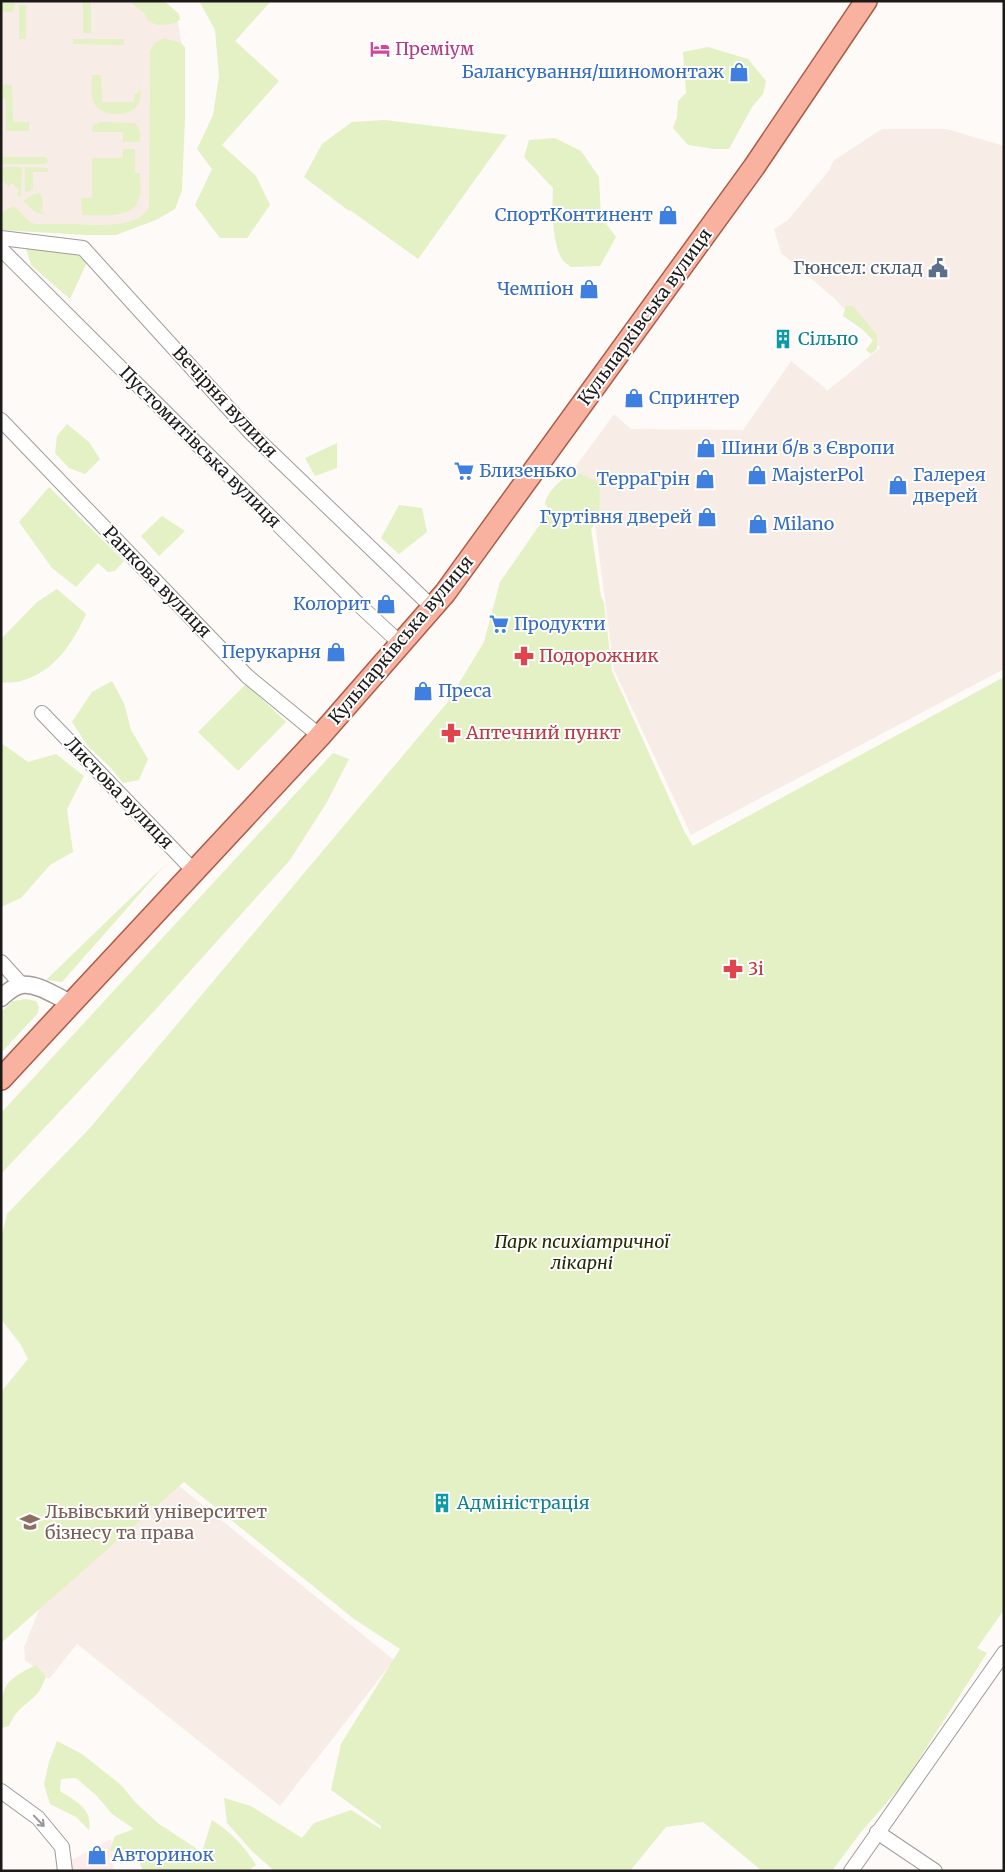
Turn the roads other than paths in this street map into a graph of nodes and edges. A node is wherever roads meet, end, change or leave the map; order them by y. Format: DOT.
graph roads {
  1 [pos="864,2"];
  2 [pos="1,238"];
  3 [pos="1,249"];
  4 [pos="1,420"];
  5 [pos="432,607"];
  6 [pos="400,643"];
  7 [pos="42,714"];
  8 [pos="320,736"];
  9 [pos="195,872"];
  10 [pos="1,962"];
  11 [pos="22,985"];
  12 [pos="1,998"];
  13 [pos="71,1003"];
  14 [pos="1,1079"];
  15 [pos="1004,1653"];
  16 [pos="1,1791"];
  17 [pos="877,1832"];
  18 [pos="65,1871"];
  19 [pos="851,1871"];
  20 [pos="934,1871"];
  1 -- 5 [label="main road, Кульпарківська вулиця"];
  2 -- 5 [label="street, Вечірня вулиця"];
  3 -- 6 [label="street, Пустомитівська вулиця"];
  4 -- 8 [label="street, Ранкова вулиця"];
  5 -- 6 [label="main road, Кульпарківська вулиця"];
  6 -- 8 [label="main road, Кульпарківська вулиця"];
  7 -- 9 [label="street, Листова вулиця"];
  8 -- 9 [label="main road, Кульпарківська вулиця"];
  9 -- 13 [label="main road, Кульпарківська вулиця"];
  10 -- 11 [label="street"];
  11 -- 12 [label="street"];
  11 -- 13 [label="street"];
  13 -- 14 [label="main road, Кульпарківська вулиця"];
  15 -- 17 [label="street"];
  16 -- 18 [label="street, one-way"];
  17 -- 19 [label="street"];
  17 -- 20 [label="street"];
}
